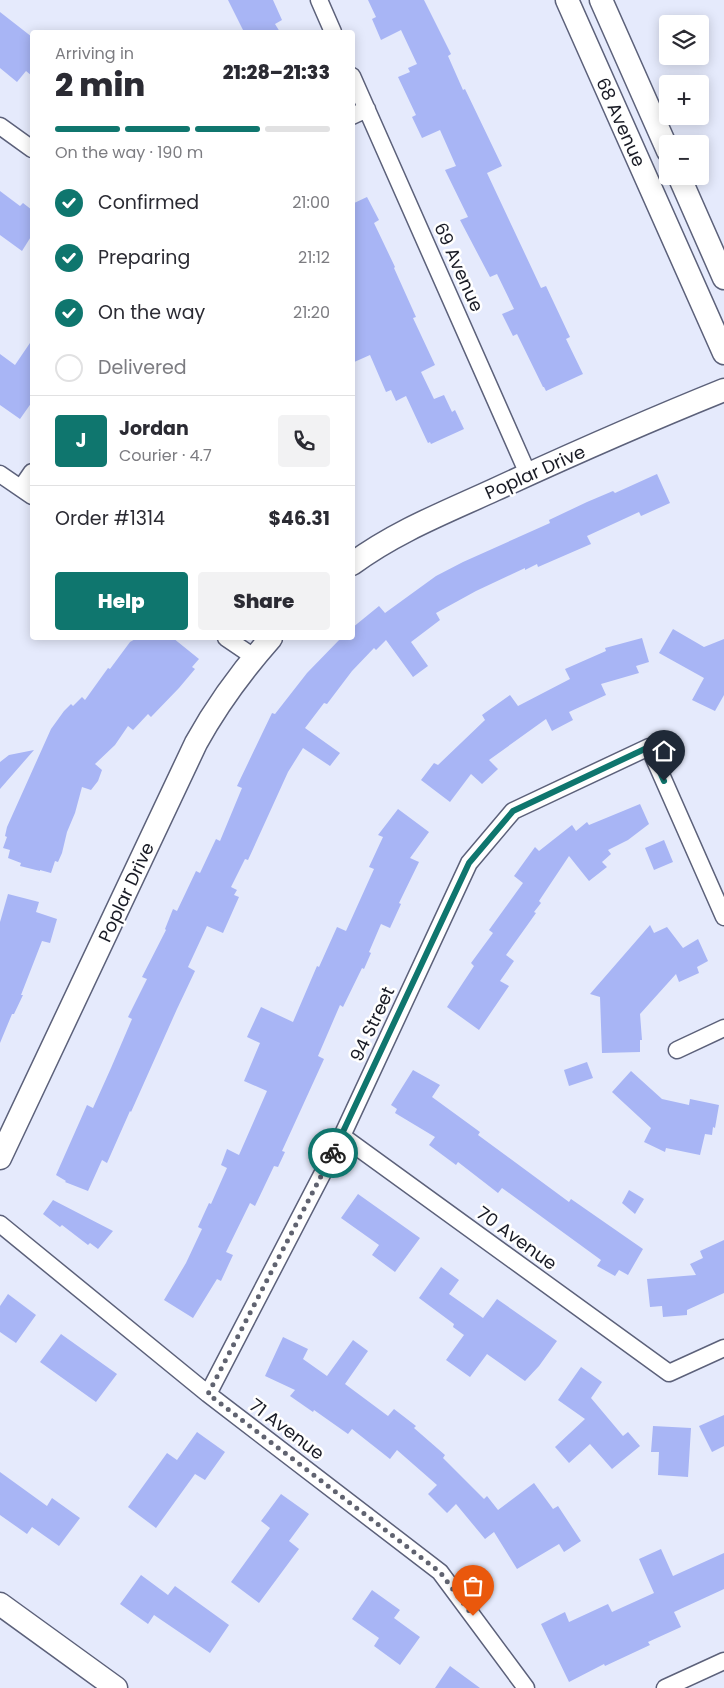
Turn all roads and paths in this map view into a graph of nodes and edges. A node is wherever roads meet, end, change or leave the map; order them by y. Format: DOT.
graph roads {
  1 [pos="319,0"];
  2 [pos="568,0"];
  3 [pos="601,0"];
  4 [pos="332,30"];
  5 [pos="355,90"];
  6 [pos="360,112"];
  7 [pos="0,126"];
  8 [pos="661,135"];
  9 [pos="30,148"];
  10 [pos="683,185"];
  11 [pos="724,278"];
  12 [pos="724,353"];
  13 [pos="724,390"];
  14 [pos="0,474"];
  15 [pos="528,474"];
  16 [pos="27,492"];
  17 [pos="355,562"];
  18 [pos="229,640"];
  19 [pos="269,640"];
  20 [pos="254,658"];
  21 [pos="724,917"];
  22 [pos="724,1028"];
  23 [pos="677,1050"];
  24 [pos="342,1136"];
  25 [pos="0,1158"];
  26 [pos="0,1224"];
  27 [pos="724,1348"];
  28 [pos="208,1394"];
  29 [pos="0,1604"];
  30 [pos="724,1661"];
  31 [pos="116,1688"];
  32 [pos="526,1688"];
  33 [pos="665,1688"];
  1 -- 4 [label="street"];
  2 -- 12 [label="street, 68 Avenue"];
  3 -- 8 [label="street, 68 Avenue"];
  5 -- 6 [label="street, 69 Avenue"];
  6 -- 15 [label="street, 69 Avenue"];
  7 -- 9 [label="street"];
  10 -- 11 [label="street"];
  13 -- 15 [label="street, Poplar Drive"];
  14 -- 16 [label="street"];
  15 -- 17 [label="street, Poplar Drive"];
  18 -- 20 [label="street"];
  19 -- 20 [label="street, Poplar Drive"];
  20 -- 25 [label="street, Poplar Drive"];
  21 -- 24 [label="street, 94 Street"];
  22 -- 23 [label="street"];
  24 -- 27 [label="street, 70 Avenue"];
  24 -- 28 [label="street, 94 Street"];
  26 -- 28 [label="street, 71 Avenue"];
  28 -- 32 [label="street, 71 Avenue"];
  29 -- 31 [label="street"];
  30 -- 33 [label="street"];
}
